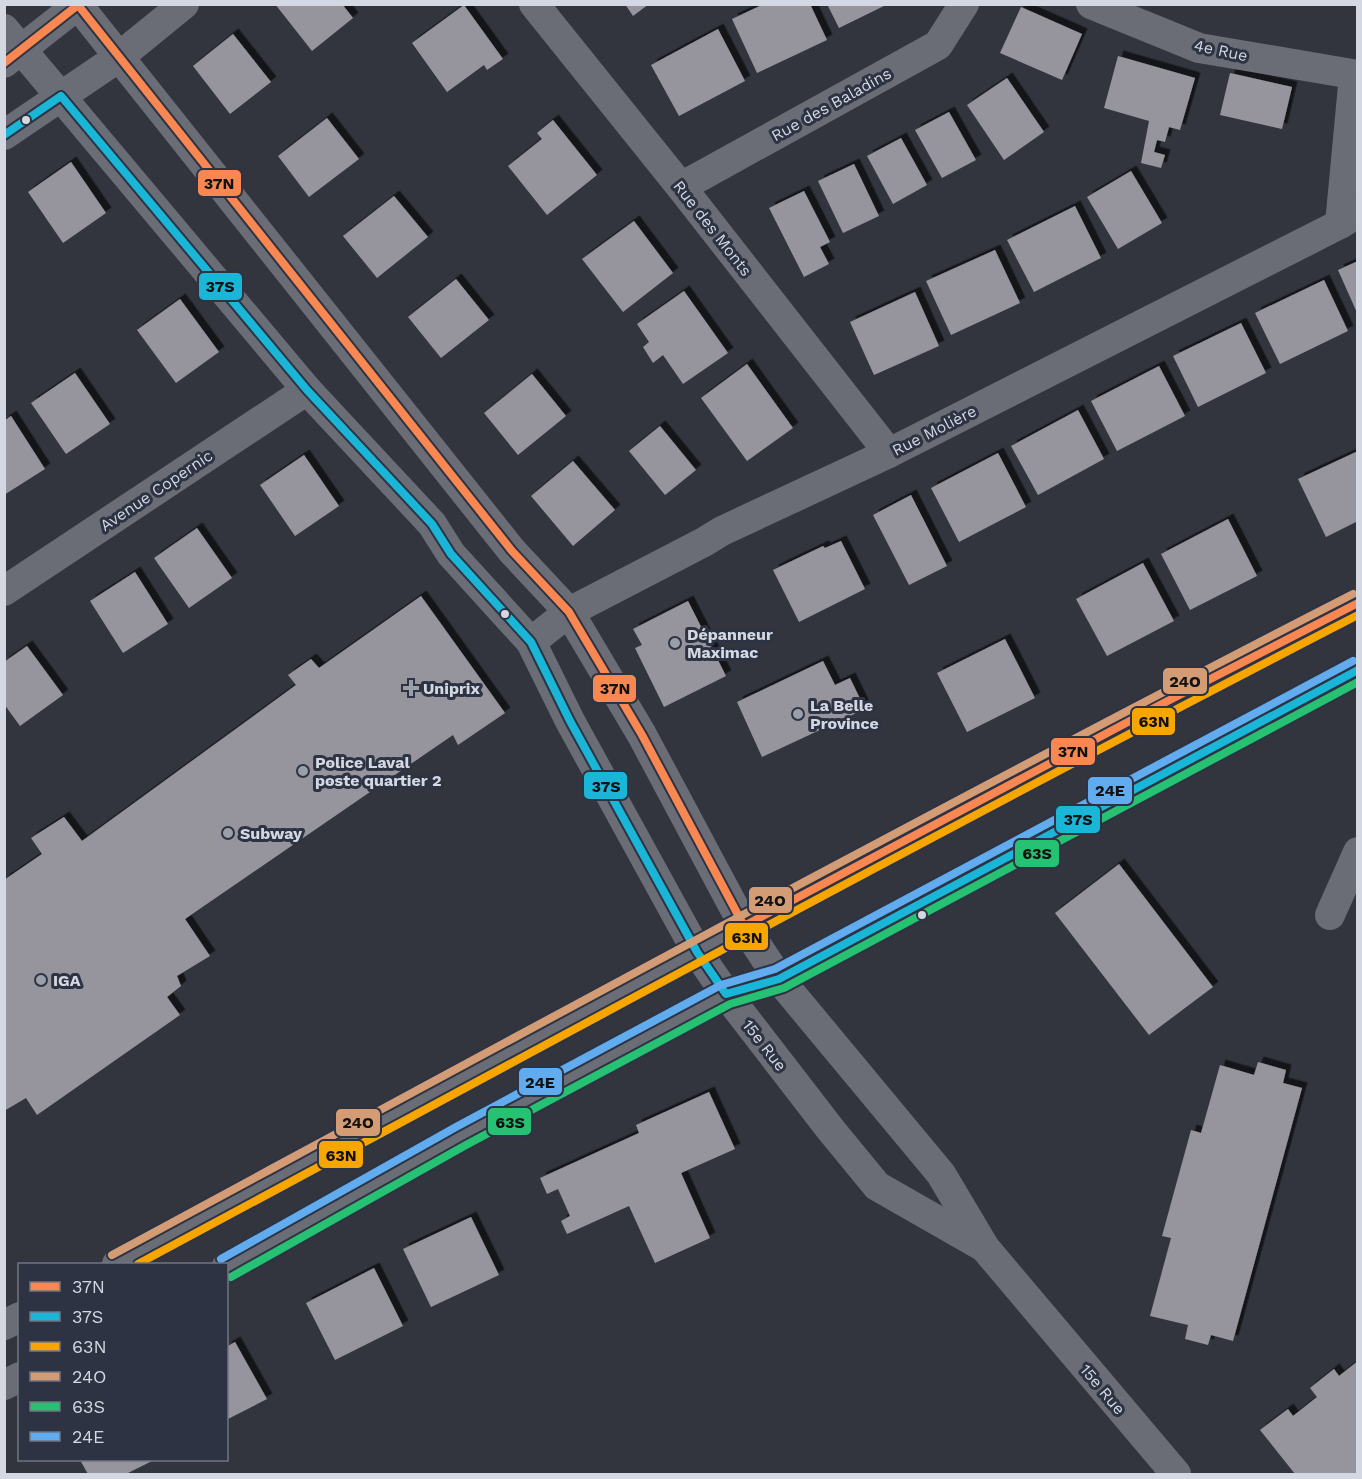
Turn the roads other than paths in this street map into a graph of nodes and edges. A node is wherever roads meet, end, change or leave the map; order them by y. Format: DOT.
graph roads {
  1 [pos="184,4"];
  2 [pos="534,4"];
  3 [pos="964,4"];
  4 [pos="1091,4"];
  5 [pos="78,5"];
  6 [pos="10,48"];
  7 [pos="119,57"];
  8 [pos="1356,75"];
  9 [pos="61,96"];
  10 [pos="4,135"];
  11 [pos="681,187"];
  12 [pos="1349,219"];
  13 [pos="308,390"];
  14 [pos="889,453"];
  15 [pos="4,591"];
  16 [pos="1358,603"];
  17 [pos="569,612"];
  18 [pos="531,642"];
  19 [pos="1358,670"];
  20 [pos="1358,852"];
  21 [pos="1330,915"];
  22 [pos="744,927"];
  23 [pos="697,952"];
  24 [pos="779,979"];
  25 [pos="726,994"];
  26 [pos="985,1248"];
  27 [pos="119,1263"];
  28 [pos="228,1267"];
  29 [pos="18,1318"];
  30 [pos="4,1325"];
  31 [pos="18,1378"];
  32 [pos="4,1385"];
  33 [pos="1176,1474"];
  1 -- 7 [label="street"];
  2 -- 11 [label="street, Rue des Monts"];
  3 -- 11 [label="street, Rue des Baladins"];
  4 -- 8 [label="street, 4e Rue"];
  5 -- 6 [label="street"];
  5 -- 7 [label="street, 15e Rue"];
  6 -- 9 [label="street, 15e Rue"];
  7 -- 9 [label="street"];
  7 -- 17 [label="street, 15e Rue"];
  8 -- 12 [label="street, Rue Molière"];
  9 -- 10 [label="street"];
  9 -- 13 [label="street, 15e Rue"];
  11 -- 14 [label="street, Rue des Monts"];
  12 -- 14 [label="street, Rue Molière"];
  13 -- 15 [label="street, Avenue Copernic"];
  13 -- 18 [label="street, 15e Rue"];
  14 -- 17 [label="street, Rue Molière"];
  16 -- 22 [label="street"];
  17 -- 18 [label="street, Rue Molière"];
  17 -- 22 [label="street, 15e Rue"];
  18 -- 23 [label="street, 15e Rue"];
  19 -- 24 [label="street"];
  20 -- 21 [label="street"];
  22 -- 23 [label="street"];
  22 -- 24 [label="street, 15e Rue"];
  23 -- 25 [label="street, 15e Rue"];
  23 -- 27 [label="street"];
  24 -- 25 [label="street"];
  24 -- 26 [label="street, 15e Rue"];
  25 -- 26 [label="street, 15e Rue"];
  25 -- 28 [label="street"];
  26 -- 33 [label="street, 15e Rue"];
  29 -- 30 [label="street"];
  31 -- 32 [label="street"];
}
